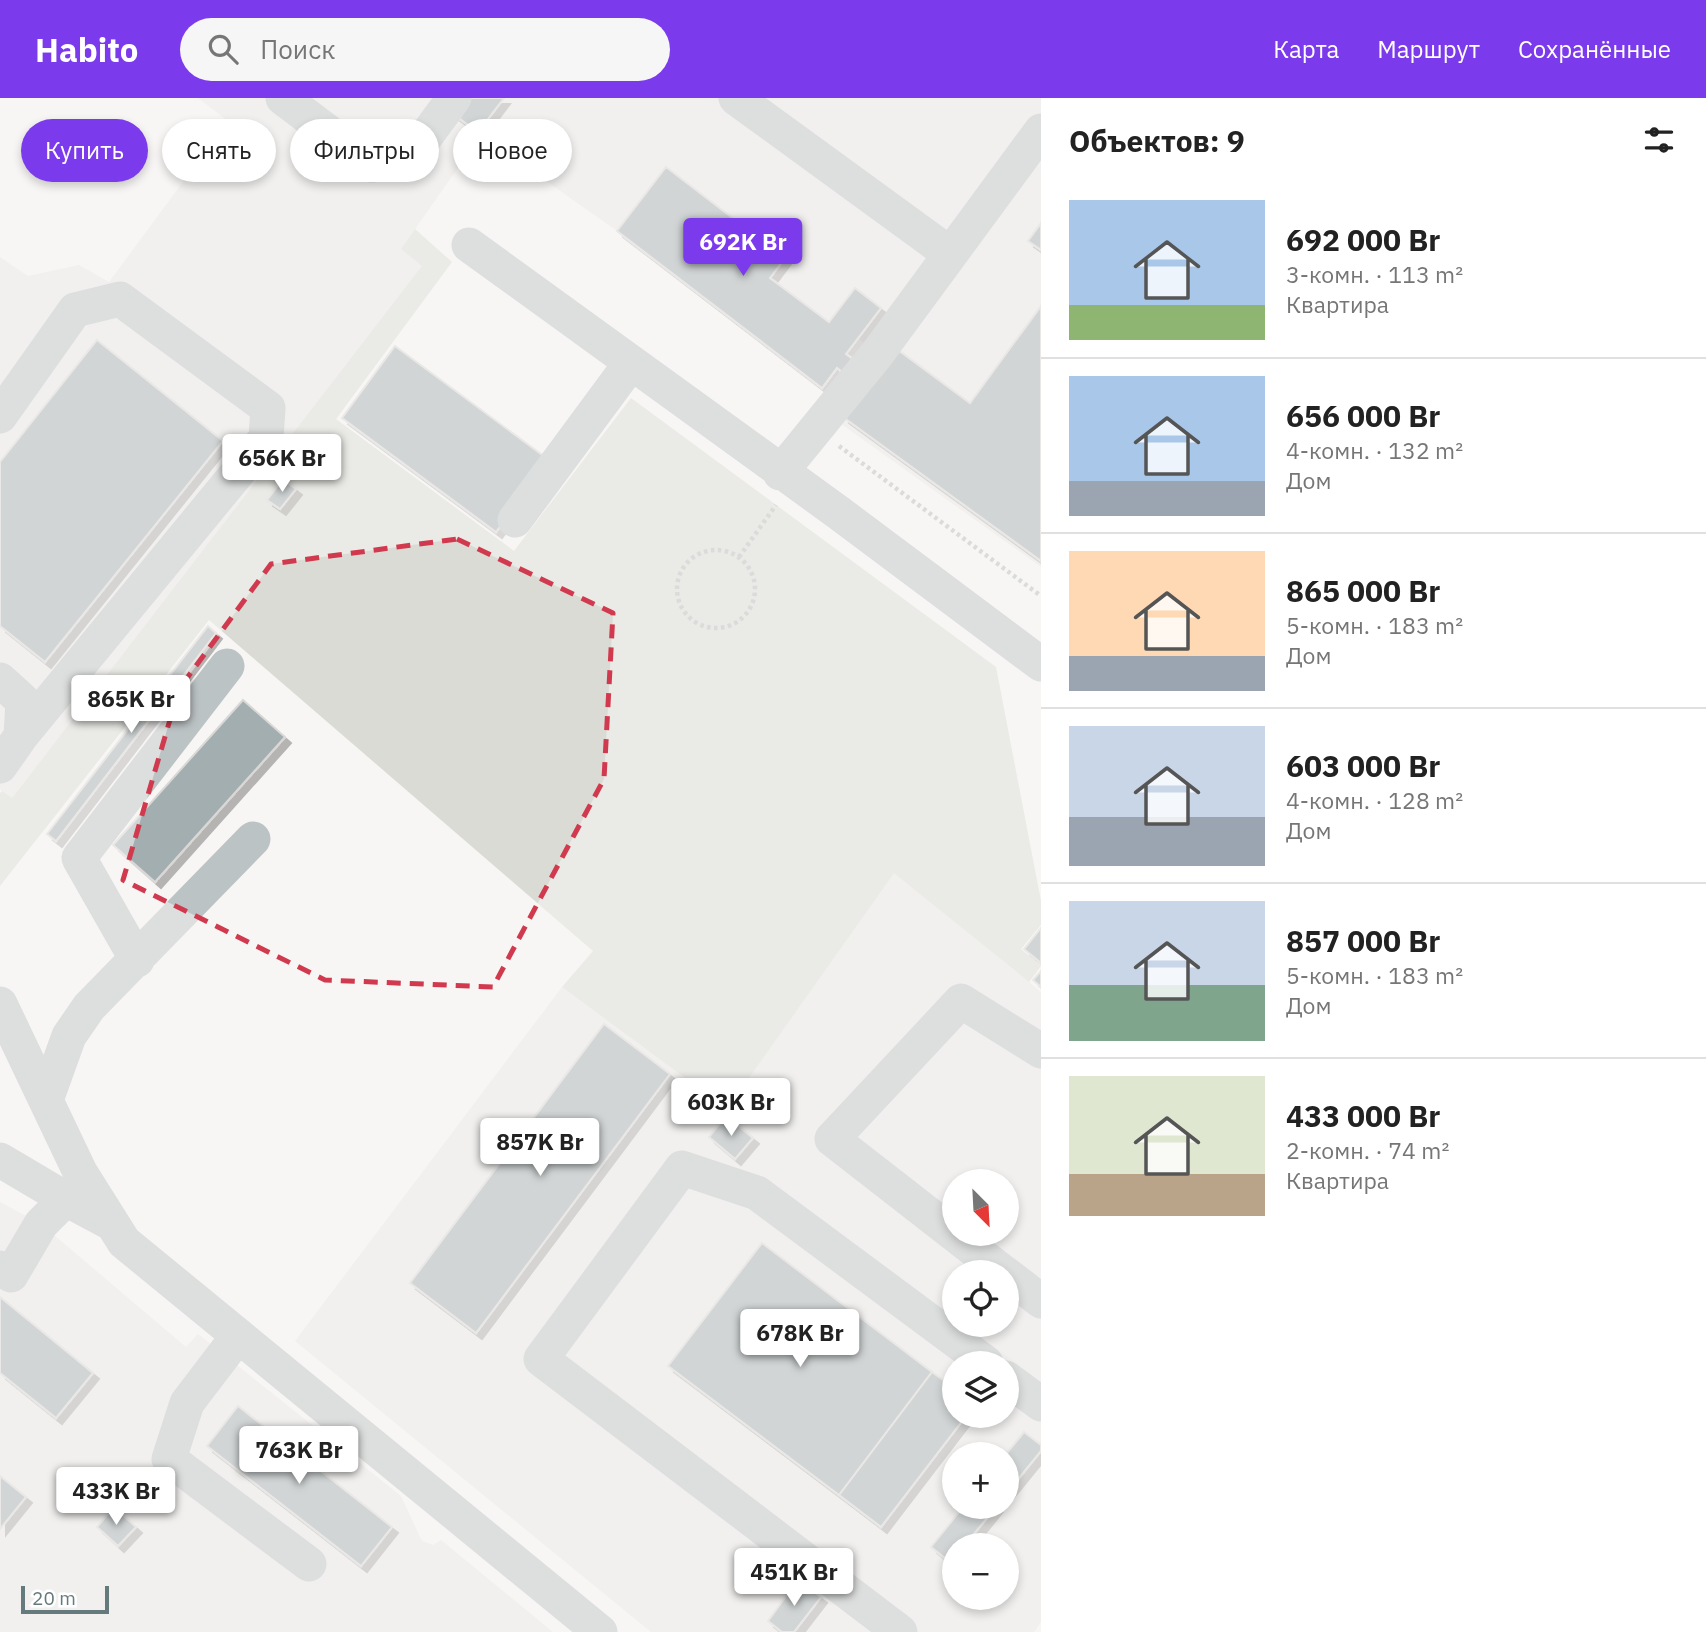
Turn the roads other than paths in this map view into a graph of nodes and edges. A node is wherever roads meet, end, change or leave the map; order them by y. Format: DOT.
graph roads {
  1 [pos="283,98"];
  2 [pos="454,98"];
  3 [pos="736,98"];
  4 [pos="1041,131"];
  5 [pos="469,245"];
  6 [pos="950,254"];
  7 [pos="631,363"];
  8 [pos="0,416"];
  9 [pos="787,477"];
  10 [pos="515,520"];
  11 [pos="1041,664"];
  12 [pos="227,666"];
  13 [pos="0,680"];
  14 [pos="21,736"];
  15 [pos="0,766"];
  16 [pos="253,839"];
  17 [pos="137,960"];
  18 [pos="0,1004"];
  19 [pos="1041,1051"];
  20 [pos="46,1100"];
  21 [pos="0,1160"];
  22 [pos="66,1199"];
  23 [pos="111,1223"];
  24 [pos="942,1225"];
  25 [pos="970,1246"];
  26 [pos="988,1260"];
  27 [pos="0,1268"];
  28 [pos="1019,1284"];
  29 [pos="1041,1301"];
  30 [pos="238,1336"];
  31 [pos="970,1351"];
  32 [pos="1019,1388"];
  33 [pos="1041,1404"];
  34 [pos="309,1564"];
  35 [pos="600,1632"];
  36 [pos="900,1632"];
  1 -- 2 [label="lane"];
  3 -- 6 [label="lane"];
  4 -- 6 [label="lane"];
  5 -- 7 [label="lane"];
  6 -- 9 [label="lane"];
  7 -- 9 [label="lane"];
  7 -- 10 [label="lane"];
  8 -- 14 [label="lane"];
  9 -- 11 [label="lane"];
  12 -- 17 [label="lane"];
  13 -- 14 [label="lane"];
  14 -- 15 [label="lane"];
  16 -- 17 [label="lane"];
  17 -- 20 [label="lane"];
  18 -- 20 [label="lane"];
  19 -- 24 [label="lane"];
  20 -- 23 [label="lane"];
  21 -- 22 [label="lane"];
  22 -- 23 [label="lane"];
  22 -- 27 [label="lane"];
  23 -- 30 [label="lane"];
  25 -- 26 [label="lane"];
  28 -- 29 [label="lane"];
  30 -- 34 [label="lane"];
  30 -- 35 [label="lane"];
  31 -- 36 [label="lane"];
  32 -- 33 [label="lane"];
}
